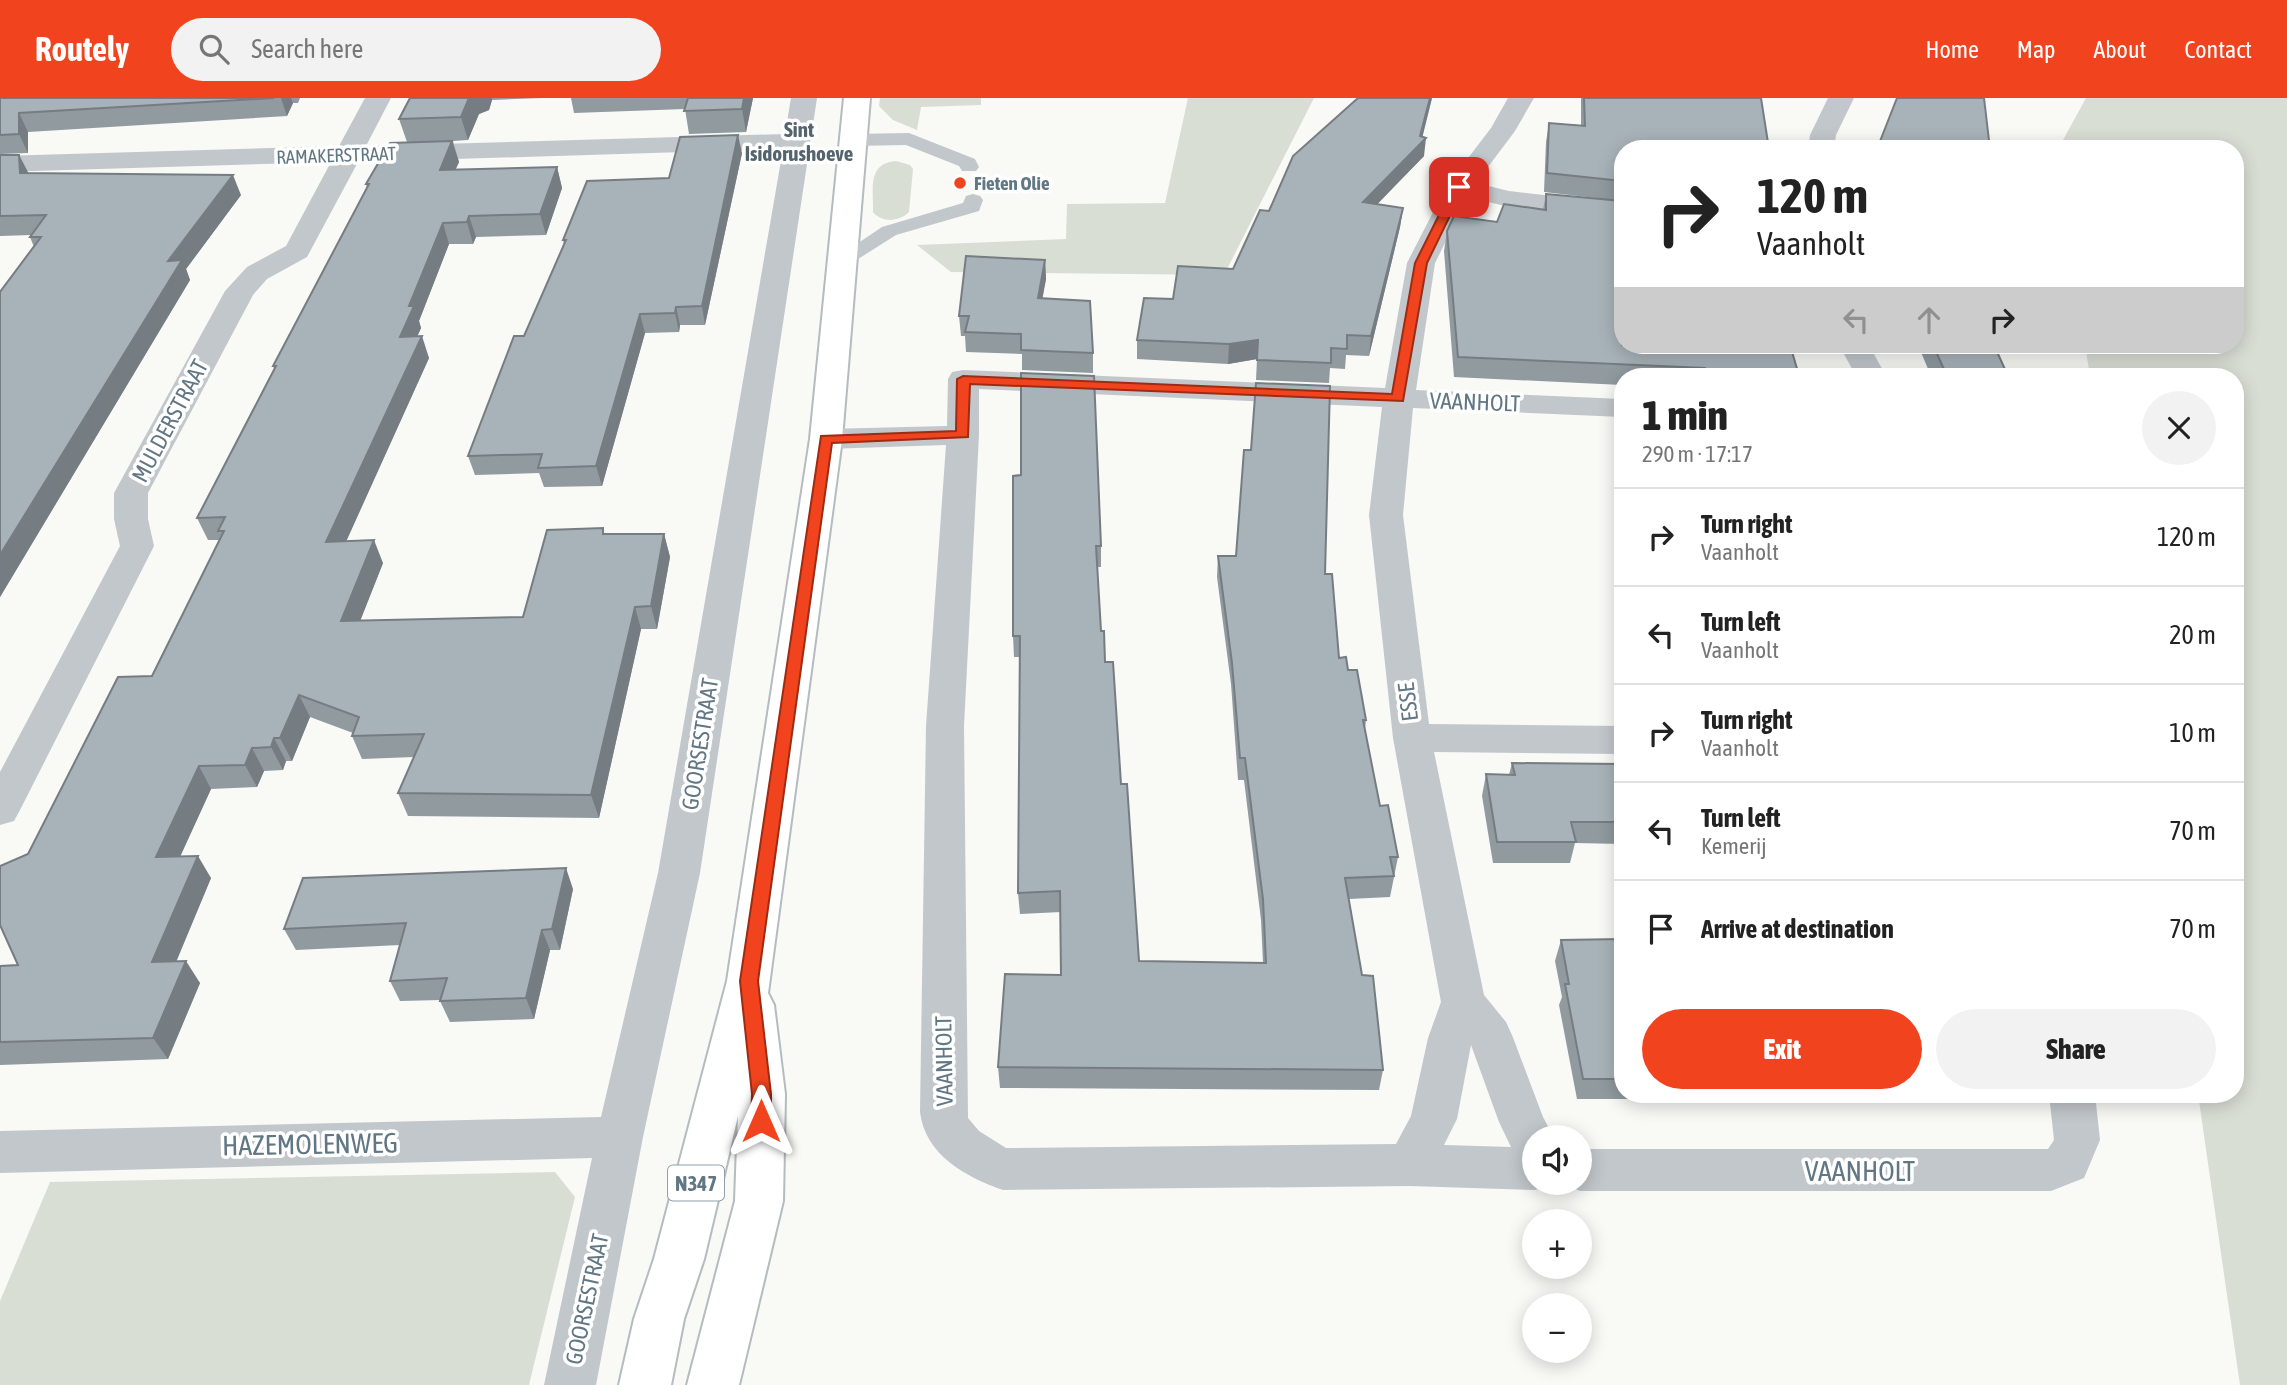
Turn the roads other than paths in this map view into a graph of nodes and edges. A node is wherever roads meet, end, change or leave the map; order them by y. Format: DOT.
graph roads {
  1 [pos="378,98"];
  2 [pos="804,98"];
  3 [pos="857,98"];
  4 [pos="1521,98"];
  5 [pos="1840,98"];
  6 [pos="853,140"];
  7 [pos="1822,140"];
  8 [pos="799,141"];
  9 [pos="348,155"];
  10 [pos="0,164"];
  11 [pos="969,167"];
  12 [pos="1459,187"];
  13 [pos="973,200"];
  14 [pos="1614,211"];
  15 [pos="840,262"];
  16 [pos="1398,398"];
  17 [pos="1614,408"];
  18 [pos="963,435"];
  19 [pos="826,439"];
  20 [pos="1412,738"];
  21 [pos="1614,740"];
  22 [pos="0,810"];
  23 [pos="749,981"];
  24 [pos="1463,1002"];
  25 [pos="2073,1103"];
  26 [pos="1524,1125"];
  27 [pos="620,1137"];
  28 [pos="0,1152"];
  29 [pos="1410,1165"];
  30 [pos="1522,1169"];
  31 [pos="1592,1170"];
  32 [pos="570,1385"];
  33 [pos="645,1385"];
  34 [pos="713,1385"];
  1 -- 9 [label="street, MULDERSTRAAT"];
  2 -- 8 [label="street, GOORSESTRAAT"];
  3 -- 6 [label="main road, N347"];
  4 -- 12 [label="street, ESSE"];
  5 -- 7 [label="street"];
  6 -- 11 [label="lane"];
  6 -- 15 [label="main road, N347"];
  8 -- 9 [label="street, RAMAKERSTRAAT"];
  8 -- 27 [label="street, GOORSESTRAAT"];
  9 -- 10 [label="street, RAMAKERSTRAAT"];
  9 -- 22 [label="street, MULDERSTRAAT"];
  12 -- 14 [label="street"];
  12 -- 16 [label="street, ESSE"];
  13 -- 15 [label="lane"];
  15 -- 19 [label="main road, N347"];
  16 -- 17 [label="street, VAANHOLT"];
  16 -- 18 [label="street, VAANHOLT"];
  16 -- 20 [label="street, ESSE"];
  18 -- 19 [label="street"];
  18 -- 29 [label="street, VAANHOLT"];
  19 -- 23 [label="main road, N347"];
  20 -- 21 [label="street"];
  20 -- 24 [label="street, ESSE"];
  23 -- 33 [label="main road, N347"];
  23 -- 34 [label="main road, N347"];
  24 -- 26 [label="street, ESSE"];
  24 -- 29 [label="street"];
  25 -- 31 [label="street, VAANHOLT"];
  27 -- 28 [label="street, HAZEMOLENWEG"];
  27 -- 32 [label="street, GOORSESTRAAT"];
  29 -- 30 [label="street, VAANHOLT"];
}
